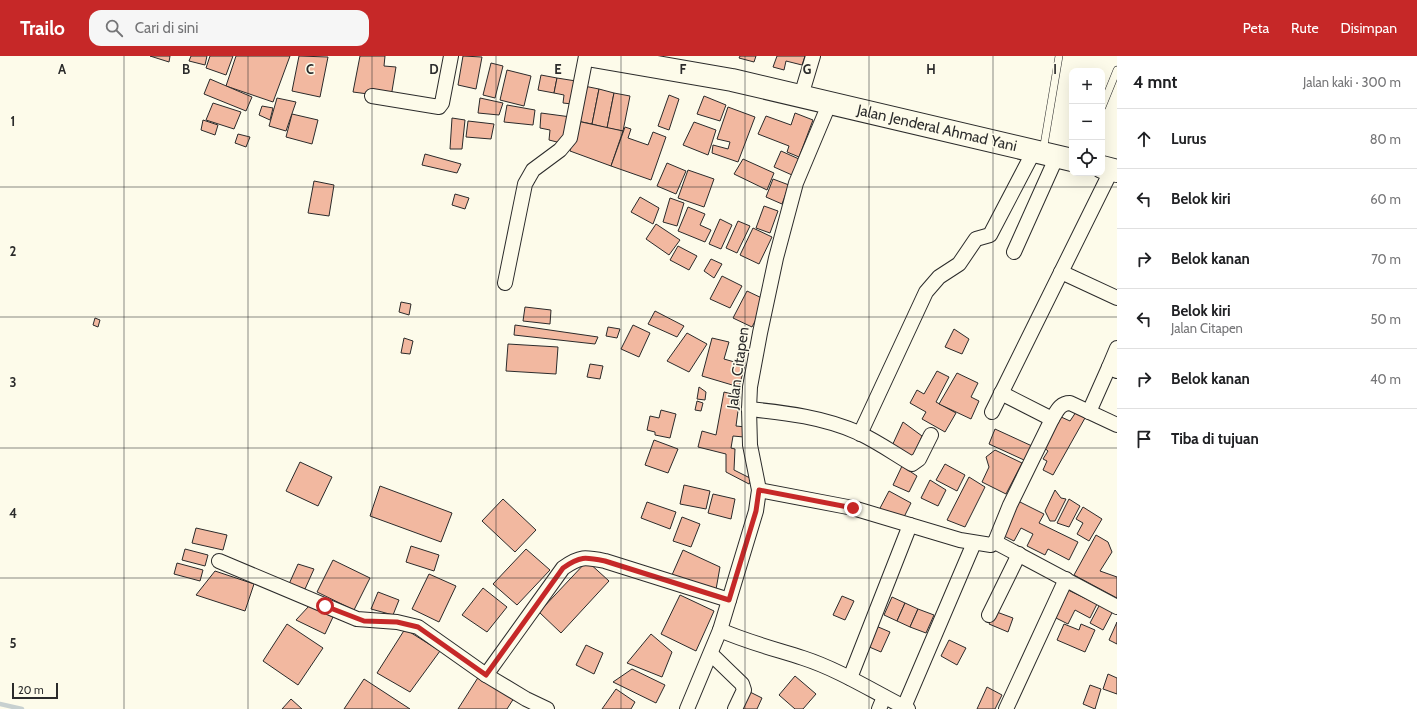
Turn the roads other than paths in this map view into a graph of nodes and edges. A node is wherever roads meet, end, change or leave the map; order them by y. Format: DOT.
graph roads {
  1 [pos="451,56"];
  2 [pos="586,56"];
  3 [pos="593,56"];
  4 [pos="813,56"];
  5 [pos="1058,56"];
  6 [pos="1117,70"];
  7 [pos="372,96"];
  8 [pos="801,96"];
  9 [pos="830,102"];
  10 [pos="1104,104"];
  11 [pos="1052,155"];
  12 [pos="1110,169"];
  13 [pos="1014,252"];
  14 [pos="1061,272"];
  15 [pos="505,283"];
  16 [pos="1117,298"];
  17 [pos="1117,348"];
  18 [pos="1113,369"];
  19 [pos="1002,393"];
  20 [pos="748,409"];
  21 [pos="992,412"];
  22 [pos="1089,412"];
  23 [pos="1052,419"];
  24 [pos="1117,425"];
  25 [pos="860,434"];
  26 [pos="931,434"];
  27 [pos="759,490"];
  28 [pos="910,525"];
  29 [pos="995,542"];
  30 [pos="974,543"];
  31 [pos="1019,554"];
  32 [pos="219,561"];
  33 [pos="1066,580"];
  34 [pos="729,600"];
  35 [pos="1117,607"];
  36 [pos="989,615"];
  37 [pos="720,630"];
  38 [pos="711,654"];
  39 [pos="486,675"];
  40 [pos="850,678"];
  41 [pos="882,703"];
  42 [pos="906,708"];
  43 [pos="547,709"];
  44 [pos="687,709"];
  45 [pos="735,709"];
  46 [pos="1006,709"];
  1 -- 7 [label="street"];
  2 -- 15 [label="street"];
  3 -- 8 [label="highway, Jalan Jenderal Ahmad Yani"];
  4 -- 8 [label="street"];
  5 -- 11 [label="lane"];
  6 -- 10 [label="lane"];
  8 -- 9 [label="highway, Jalan Jenderal Ahmad Yani"];
  9 -- 11 [label="highway, Jalan Jenderal Ahmad Yani"];
  9 -- 20 [label="street, Jalan Citapen"];
  11 -- 13 [label="street"];
  11 -- 25 [label="street"];
  12 -- 14 [label="street"];
  14 -- 16 [label="street"];
  14 -- 19 [label="street"];
  17 -- 18 [label="street"];
  18 -- 22 [label="street"];
  19 -- 21 [label="street"];
  19 -- 23 [label="street"];
  20 -- 25 [label="street"];
  20 -- 27 [label="street, Jalan Citapen"];
  22 -- 23 [label="street"];
  22 -- 24 [label="street"];
  23 -- 29 [label="street"];
  25 -- 26 [label="street"];
  27 -- 28 [label="street"];
  27 -- 34 [label="street, Jalan Citapen"];
  28 -- 30 [label="street"];
  28 -- 40 [label="street"];
  29 -- 30 [label="street"];
  29 -- 31 [label="street"];
  30 -- 42 [label="street"];
  31 -- 33 [label="street"];
  31 -- 36 [label="street"];
  32 -- 39 [label="street"];
  33 -- 35 [label="street"];
  33 -- 46 [label="street"];
  34 -- 37 [label="street, Jalan Citapen"];
  34 -- 39 [label="street"];
  37 -- 38 [label="street, Jalan Citapen"];
  37 -- 40 [label="street"];
  38 -- 44 [label="street, Jalan Citapen"];
  38 -- 45 [label="street"];
  39 -- 43 [label="street"];
  40 -- 41 [label="street"];
  41 -- 42 [label="street"];
}
